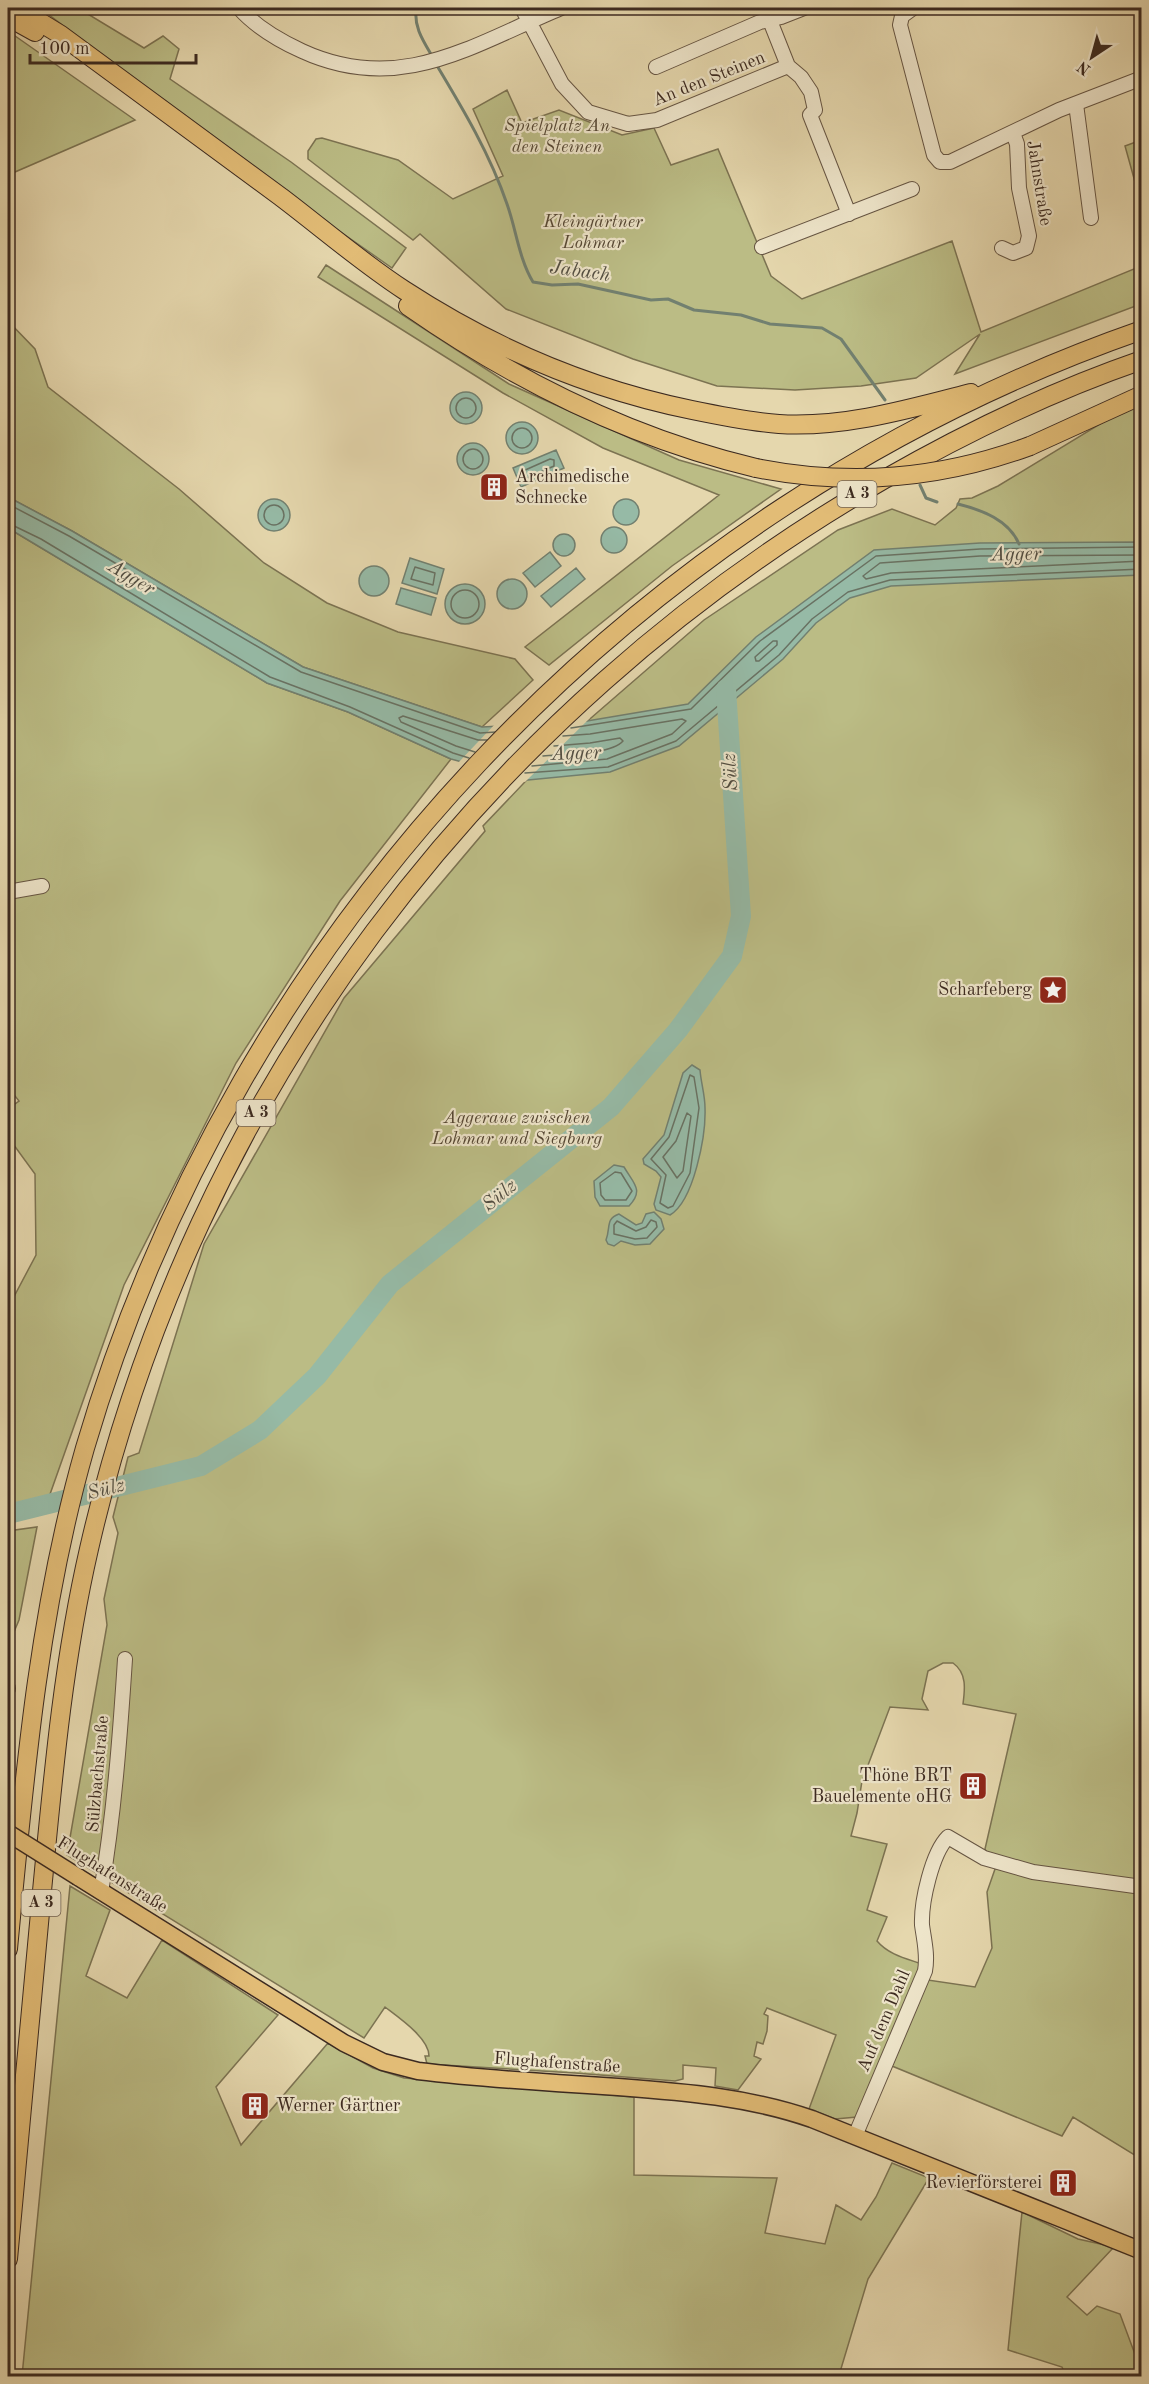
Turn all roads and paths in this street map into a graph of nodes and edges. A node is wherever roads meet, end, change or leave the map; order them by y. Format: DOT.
graph roads {
  1 [pos="17,8"];
  2 [pos="239,8"];
  3 [pos="522,8"];
  4 [pos="561,8"];
  5 [pos="804,8"];
  6 [pos="913,8"];
  7 [pos="767,13"];
  8 [pos="8,17"];
  9 [pos="529,21"];
  10 [pos="788,66"];
  11 [pos="656,67"];
  12 [pos="1142,78"];
  13 [pos="1076,104"];
  14 [pos="1013,133"];
  15 [pos="912,189"];
  16 [pos="849,214"];
  17 [pos="1090,218"];
  18 [pos="762,247"];
  19 [pos="1002,248"];
  20 [pos="375,276"];
  21 [pos="400,293"];
  22 [pos="1142,330"];
  23 [pos="1142,360"];
  24 [pos="1013,381"];
  25 [pos="1142,395"];
  26 [pos="42,886"];
  27 [pos="8,892"];
  28 [pos="125,1659"];
  29 [pos="8,1833"];
  30 [pos="16,1860"];
  31 [pos="8,1878"];
  32 [pos="1142,1887"];
  33 [pos="101,1892"];
  34 [pos="8,1949"];
  35 [pos="855,2136"];
  36 [pos="1142,2251"];
  37 [pos="8,2259"];
  1 -- 20 [label="highway"];
  2 -- 9 [label="street"];
  3 -- 9 [label="street, An den Steinen"];
  4 -- 9 [label="street"];
  5 -- 7 [label="street"];
  6 -- 14 [label="street, Jahnstraße"];
  7 -- 10 [label="street"];
  7 -- 11 [label="street"];
  8 -- 20 [label="highway"];
  9 -- 10 [label="street, An den Steinen"];
  10 -- 16 [label="street"];
  12 -- 13 [label="street, Jahnstraße"];
  13 -- 14 [label="street, Jahnstraße"];
  13 -- 17 [label="street"];
  14 -- 19 [label="street, Jahnstraße"];
  15 -- 16 [label="street"];
  16 -- 18 [label="street"];
  20 -- 21 [label="highway"];
  21 -- 24 [label="highway"];
  21 -- 25 [label="highway, bridge"];
  22 -- 24 [label="highway, A 3"];
  23 -- 37 [label="highway, A 3"];
  24 -- 30 [label="highway, A 3"];
  26 -- 27 [label="street"];
  28 -- 33 [label="street, Sülzbachstraße"];
  29 -- 33 [label="main road, Flughafenstraße, bridge"];
  30 -- 31 [label="highway"];
  30 -- 34 [label="highway, A 3"];
  32 -- 35 [label="street, Auf dem Dahl"];
  33 -- 35 [label="main road, Flughafenstraße"];
  35 -- 36 [label="main road, Flughafenstraße"];
}
